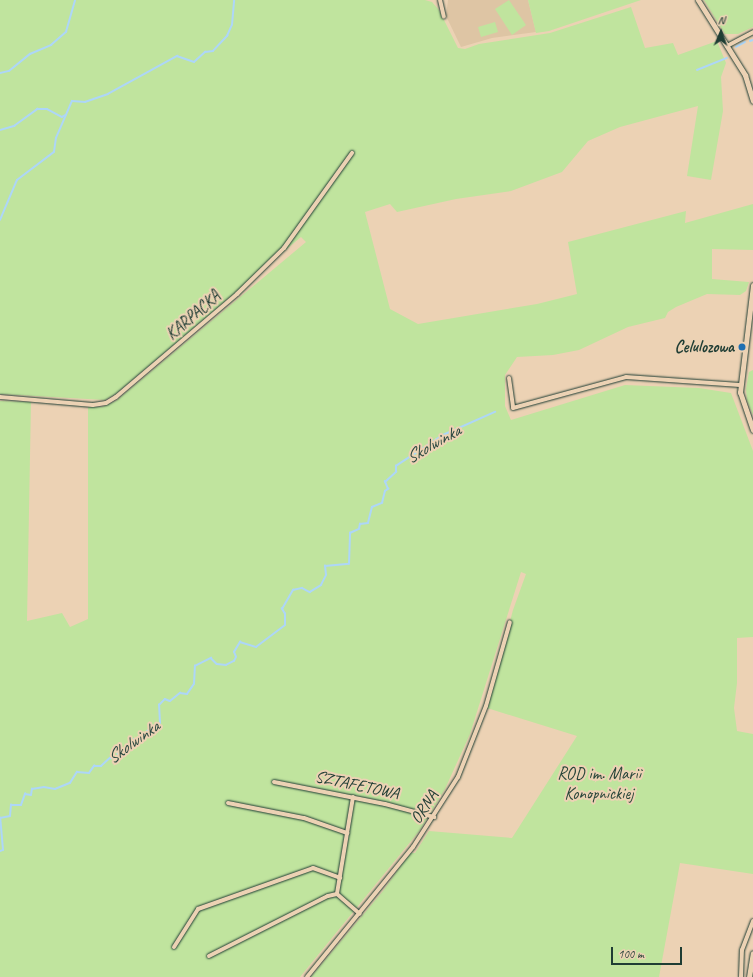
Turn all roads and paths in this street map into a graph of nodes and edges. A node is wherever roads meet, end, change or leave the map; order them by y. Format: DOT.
graph roads {
  1 [pos="440,0"];
  2 [pos="698,0"];
  3 [pos="444,17"];
  4 [pos="753,32"];
  5 [pos="727,46"];
  6 [pos="753,101"];
  7 [pos="352,153"];
  8 [pos="753,285"];
  9 [pos="509,378"];
  10 [pos="740,385"];
  11 [pos="0,397"];
  12 [pos="753,430"];
  13 [pos="510,622"];
  14 [pos="274,782"];
  15 [pos="353,797"];
  16 [pos="228,803"];
  17 [pos="434,817"];
  18 [pos="347,833"];
  19 [pos="340,878"];
  20 [pos="337,894"];
  21 [pos="360,914"];
  22 [pos="753,921"];
  23 [pos="174,947"];
  24 [pos="753,953"];
  25 [pos="209,956"];
  26 [pos="307,977"];
  27 [pos="741,977"];
  28 [pos="749,977"];
  1 -- 3 [label="street"];
  2 -- 5 [label="street"];
  4 -- 5 [label="street"];
  5 -- 6 [label="street"];
  7 -- 11 [label="street, KARPACKA"];
  8 -- 10 [label="street"];
  9 -- 10 [label="street"];
  10 -- 12 [label="street"];
  13 -- 17 [label="street, ORNA"];
  14 -- 15 [label="street, SZTAFETOWA"];
  15 -- 17 [label="street, SZTAFETOWA"];
  15 -- 18 [label="street"];
  16 -- 18 [label="street"];
  17 -- 21 [label="street, ORNA"];
  18 -- 19 [label="street"];
  19 -- 20 [label="street"];
  19 -- 23 [label="street"];
  20 -- 21 [label="street"];
  20 -- 25 [label="street"];
  21 -- 26 [label="street, ORNA"];
  22 -- 27 [label="street"];
  24 -- 28 [label="street"];
}
